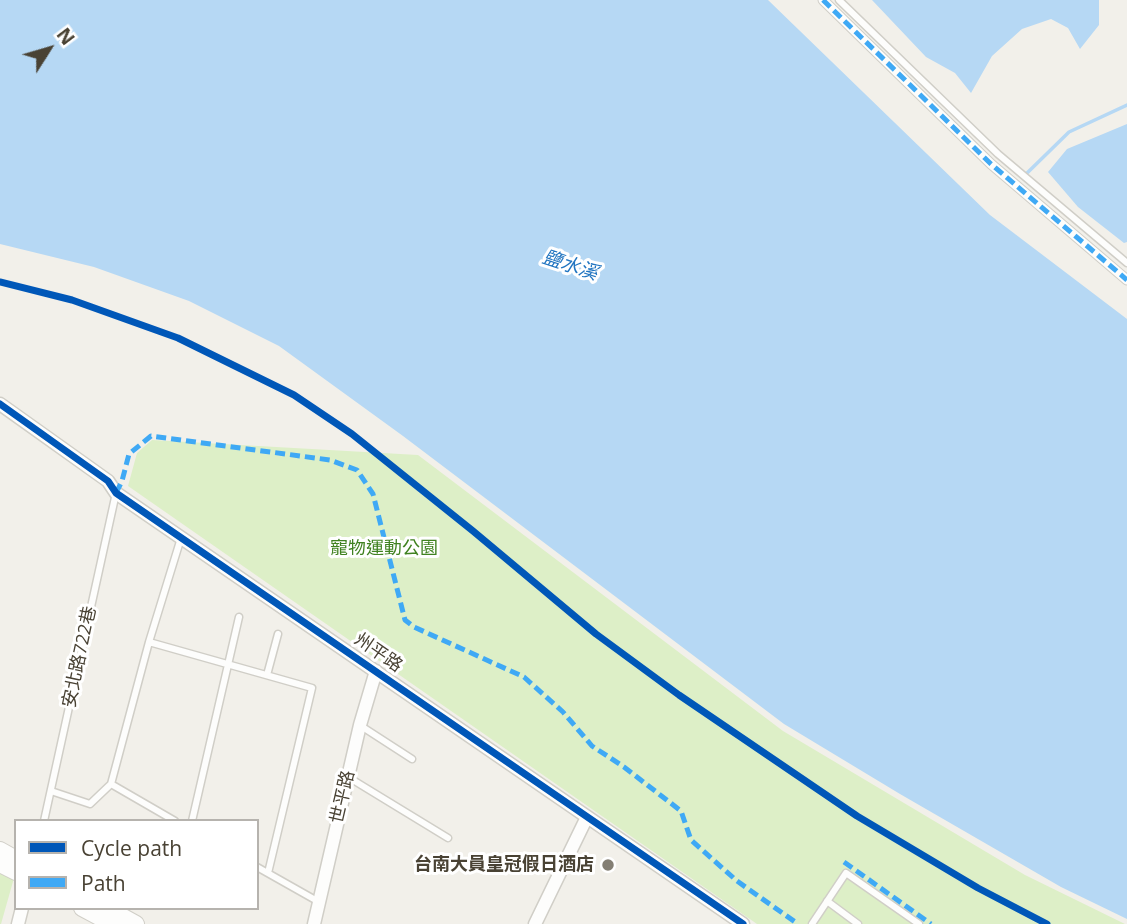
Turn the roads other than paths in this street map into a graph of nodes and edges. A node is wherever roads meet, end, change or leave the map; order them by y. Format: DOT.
graph roads {
  1 [pos="822,0"];
  2 [pos="839,0"];
  3 [pos="1127,263"];
  4 [pos="1127,280"];
  5 [pos="0,404"];
  6 [pos="116,493"];
  7 [pos="181,537"];
  8 [pos="239,617"];
  9 [pos="278,634"];
  10 [pos="149,642"];
  11 [pos="228,664"];
  12 [pos="376,671"];
  13 [pos="267,675"];
  14 [pos="360,725"];
  15 [pos="412,759"];
  16 [pos="348,776"];
  17 [pos="111,784"];
  18 [pos="51,791"];
  19 [pos="587,817"];
  20 [pos="44,819"];
  21 [pos="172,819"];
  22 [pos="192,819"];
  23 [pos="448,838"];
  24 [pos="259,868"];
  25 [pos="268,873"];
  26 [pos="827,901"];
  27 [pos="319,902"];
  28 [pos="86,910"];
  29 [pos="111,910"];
  30 [pos="112,924"];
  31 [pos="136,924"];
  32 [pos="314,924"];
  33 [pos="535,924"];
  34 [pos="743,924"];
  35 [pos="812,924"];
  36 [pos="858,924"];
  37 [pos="919,924"];
  1 -- 4 [label="street"];
  2 -- 3 [label="lane"];
  5 -- 6 [label="street, 州平路"];
  6 -- 7 [label="street, 州平路"];
  6 -- 18 [label="lane, 安北路722巷"];
  7 -- 10 [label="lane"];
  7 -- 12 [label="street, 州平路"];
  8 -- 11 [label="lane"];
  9 -- 13 [label="lane"];
  10 -- 11 [label="lane"];
  10 -- 17 [label="lane"];
  11 -- 13 [label="lane"];
  11 -- 22 [label="lane"];
  12 -- 14 [label="street, 世平路"];
  12 -- 19 [label="street, 州平路"];
  13 -- 25 [label="lane"];
  14 -- 15 [label="lane"];
  14 -- 16 [label="street, 世平路"];
  16 -- 23 [label="lane"];
  16 -- 27 [label="street, 世平路"];
  17 -- 18 [label="lane"];
  17 -- 21 [label="lane"];
  18 -- 20 [label="lane, 安北路722巷"];
  19 -- 33 [label="street"];
  19 -- 34 [label="street, 州平路"];
  24 -- 25 [label="lane"];
  25 -- 27 [label="lane"];
  26 -- 35 [label="lane"];
  26 -- 36 [label="lane"];
  26 -- 37 [label="lane"];
  27 -- 32 [label="street, 世平路"];
  28 -- 30 [label="street"];
  29 -- 31 [label="street"];
}
